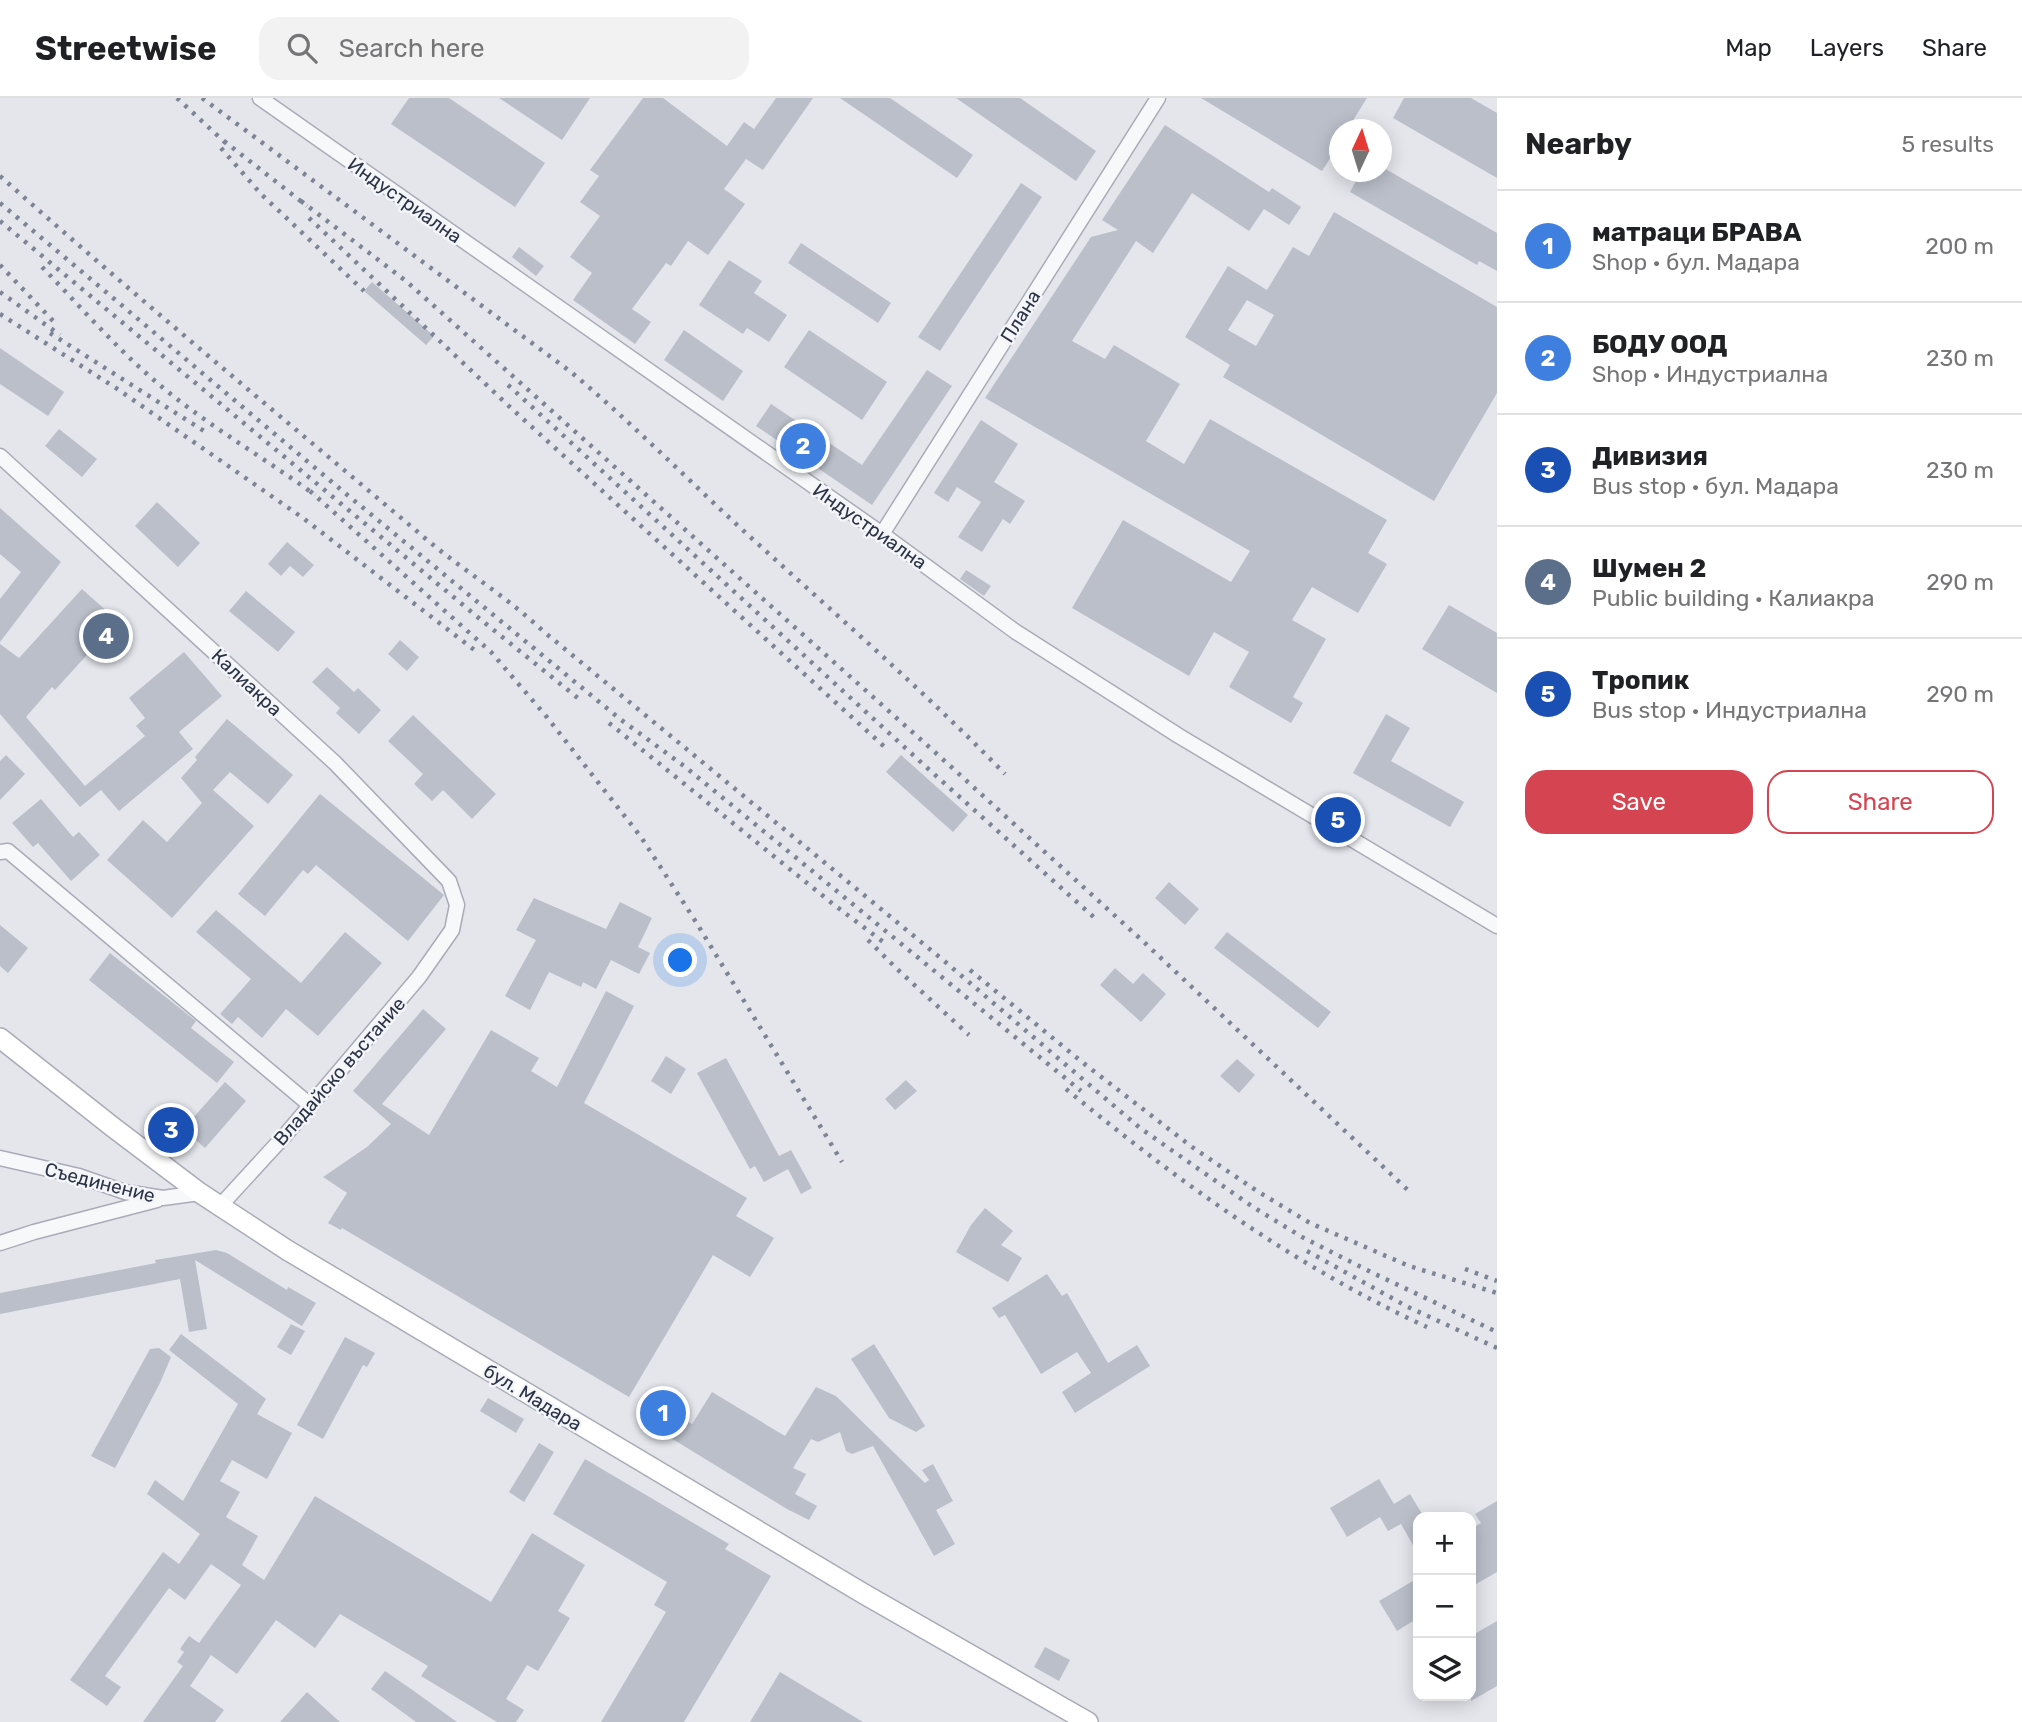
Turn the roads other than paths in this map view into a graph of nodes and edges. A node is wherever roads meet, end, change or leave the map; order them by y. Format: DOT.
graph roads {
  1 [pos="260,98"];
  2 [pos="1158,98"];
  3 [pos="0,456"];
  4 [pos="882,534"];
  5 [pos="0,852"];
  6 [pos="1497,926"];
  7 [pos="452,930"];
  8 [pos="0,1038"];
  9 [pos="310,1105"];
  10 [pos="0,1158"];
  11 [pos="200,1193"];
  12 [pos="163,1198"];
  13 [pos="220,1206"];
  14 [pos="34,1232"];
  15 [pos="0,1237"];
  16 [pos="0,1242"];
  17 [pos="1088,1722"];
  1 -- 4 [label="street, Индустриална"];
  2 -- 4 [label="street, Плана"];
  3 -- 7 [label="street, Калиакра"];
  4 -- 6 [label="street, Индустриална"];
  5 -- 9 [label="street"];
  7 -- 9 [label="street, Владайско въстание"];
  8 -- 11 [label="main road, бул. Мадара"];
  9 -- 13 [label="street, Владайско въстание"];
  10 -- 12 [label="street, Съединение"];
  11 -- 12 [label="street, Съединение"];
  11 -- 13 [label="main road, бул. Мадара"];
  12 -- 14 [label="street"];
  13 -- 17 [label="main road, бул. Мадара"];
  14 -- 15 [label="street"];
  14 -- 16 [label="street"];
}
